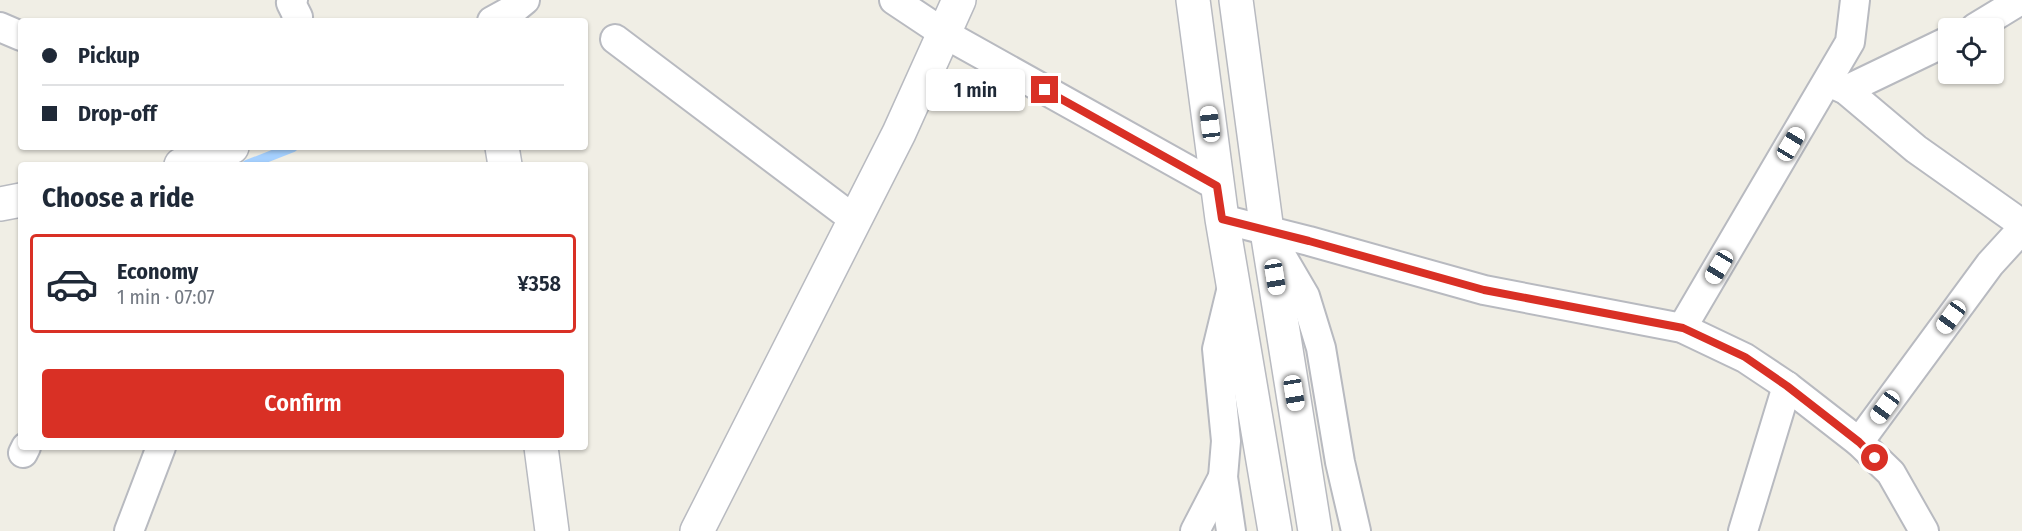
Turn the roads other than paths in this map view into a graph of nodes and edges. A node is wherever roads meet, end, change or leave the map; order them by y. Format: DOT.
graph roads {
  1 [pos="894,0"];
  2 [pos="959,0"];
  3 [pos="1193,0"];
  4 [pos="1236,0"];
  5 [pos="1855,0"];
  6 [pos="2020,0"];
  7 [pos="1991,18"];
  8 [pos="0,27"];
  9 [pos="945,34"];
  10 [pos="18,35"];
  11 [pos="615,39"];
  12 [pos="1938,45"];
  13 [pos="1837,86"];
  14 [pos="224,150"];
  15 [pos="190,162"];
  16 [pos="1217,186"];
  17 [pos="18,201"];
  18 [pos="0,204"];
  19 [pos="1222,219"];
  20 [pos="855,220"];
  21 [pos="2022,224"];
  22 [pos="2022,230"];
  23 [pos="1267,231"];
  24 [pos="1233,285"];
  25 [pos="1683,328"];
  26 [pos="1787,386"];
  27 [pos="1859,442"];
  28 [pos="160,450"];
  29 [pos="541,450"];
  30 [pos="1223,477"];
  31 [pos="129,531"];
  32 [pos="552,531"];
  33 [pos="697,531"];
  34 [pos="1195,531"];
  35 [pos="1231,531"];
  36 [pos="1275,531"];
  37 [pos="1315,531"];
  38 [pos="1356,531"];
  39 [pos="1743,531"];
  40 [pos="1924,531"];
  1 -- 9 [label="street"];
  2 -- 9 [label="street"];
  3 -- 16 [label="street"];
  4 -- 23 [label="street"];
  5 -- 13 [label="street"];
  6 -- 7 [label="street"];
  8 -- 10 [label="street"];
  9 -- 16 [label="street"];
  9 -- 20 [label="street"];
  11 -- 20 [label="street"];
  12 -- 13 [label="street"];
  13 -- 21 [label="street"];
  13 -- 25 [label="street"];
  14 -- 15 [label="street"];
  16 -- 19 [label="street"];
  17 -- 18 [label="street"];
  19 -- 23 [label="street"];
  19 -- 24 [label="street"];
  20 -- 33 [label="street"];
  22 -- 27 [label="street"];
  23 -- 25 [label="street"];
  23 -- 37 [label="street"];
  23 -- 38 [label="street"];
  24 -- 30 [label="street"];
  24 -- 36 [label="street"];
  25 -- 26 [label="street"];
  26 -- 27 [label="street"];
  26 -- 39 [label="street"];
  27 -- 40 [label="street"];
  28 -- 31 [label="street"];
  29 -- 32 [label="street"];
  30 -- 34 [label="street"];
  30 -- 35 [label="street"];
}
